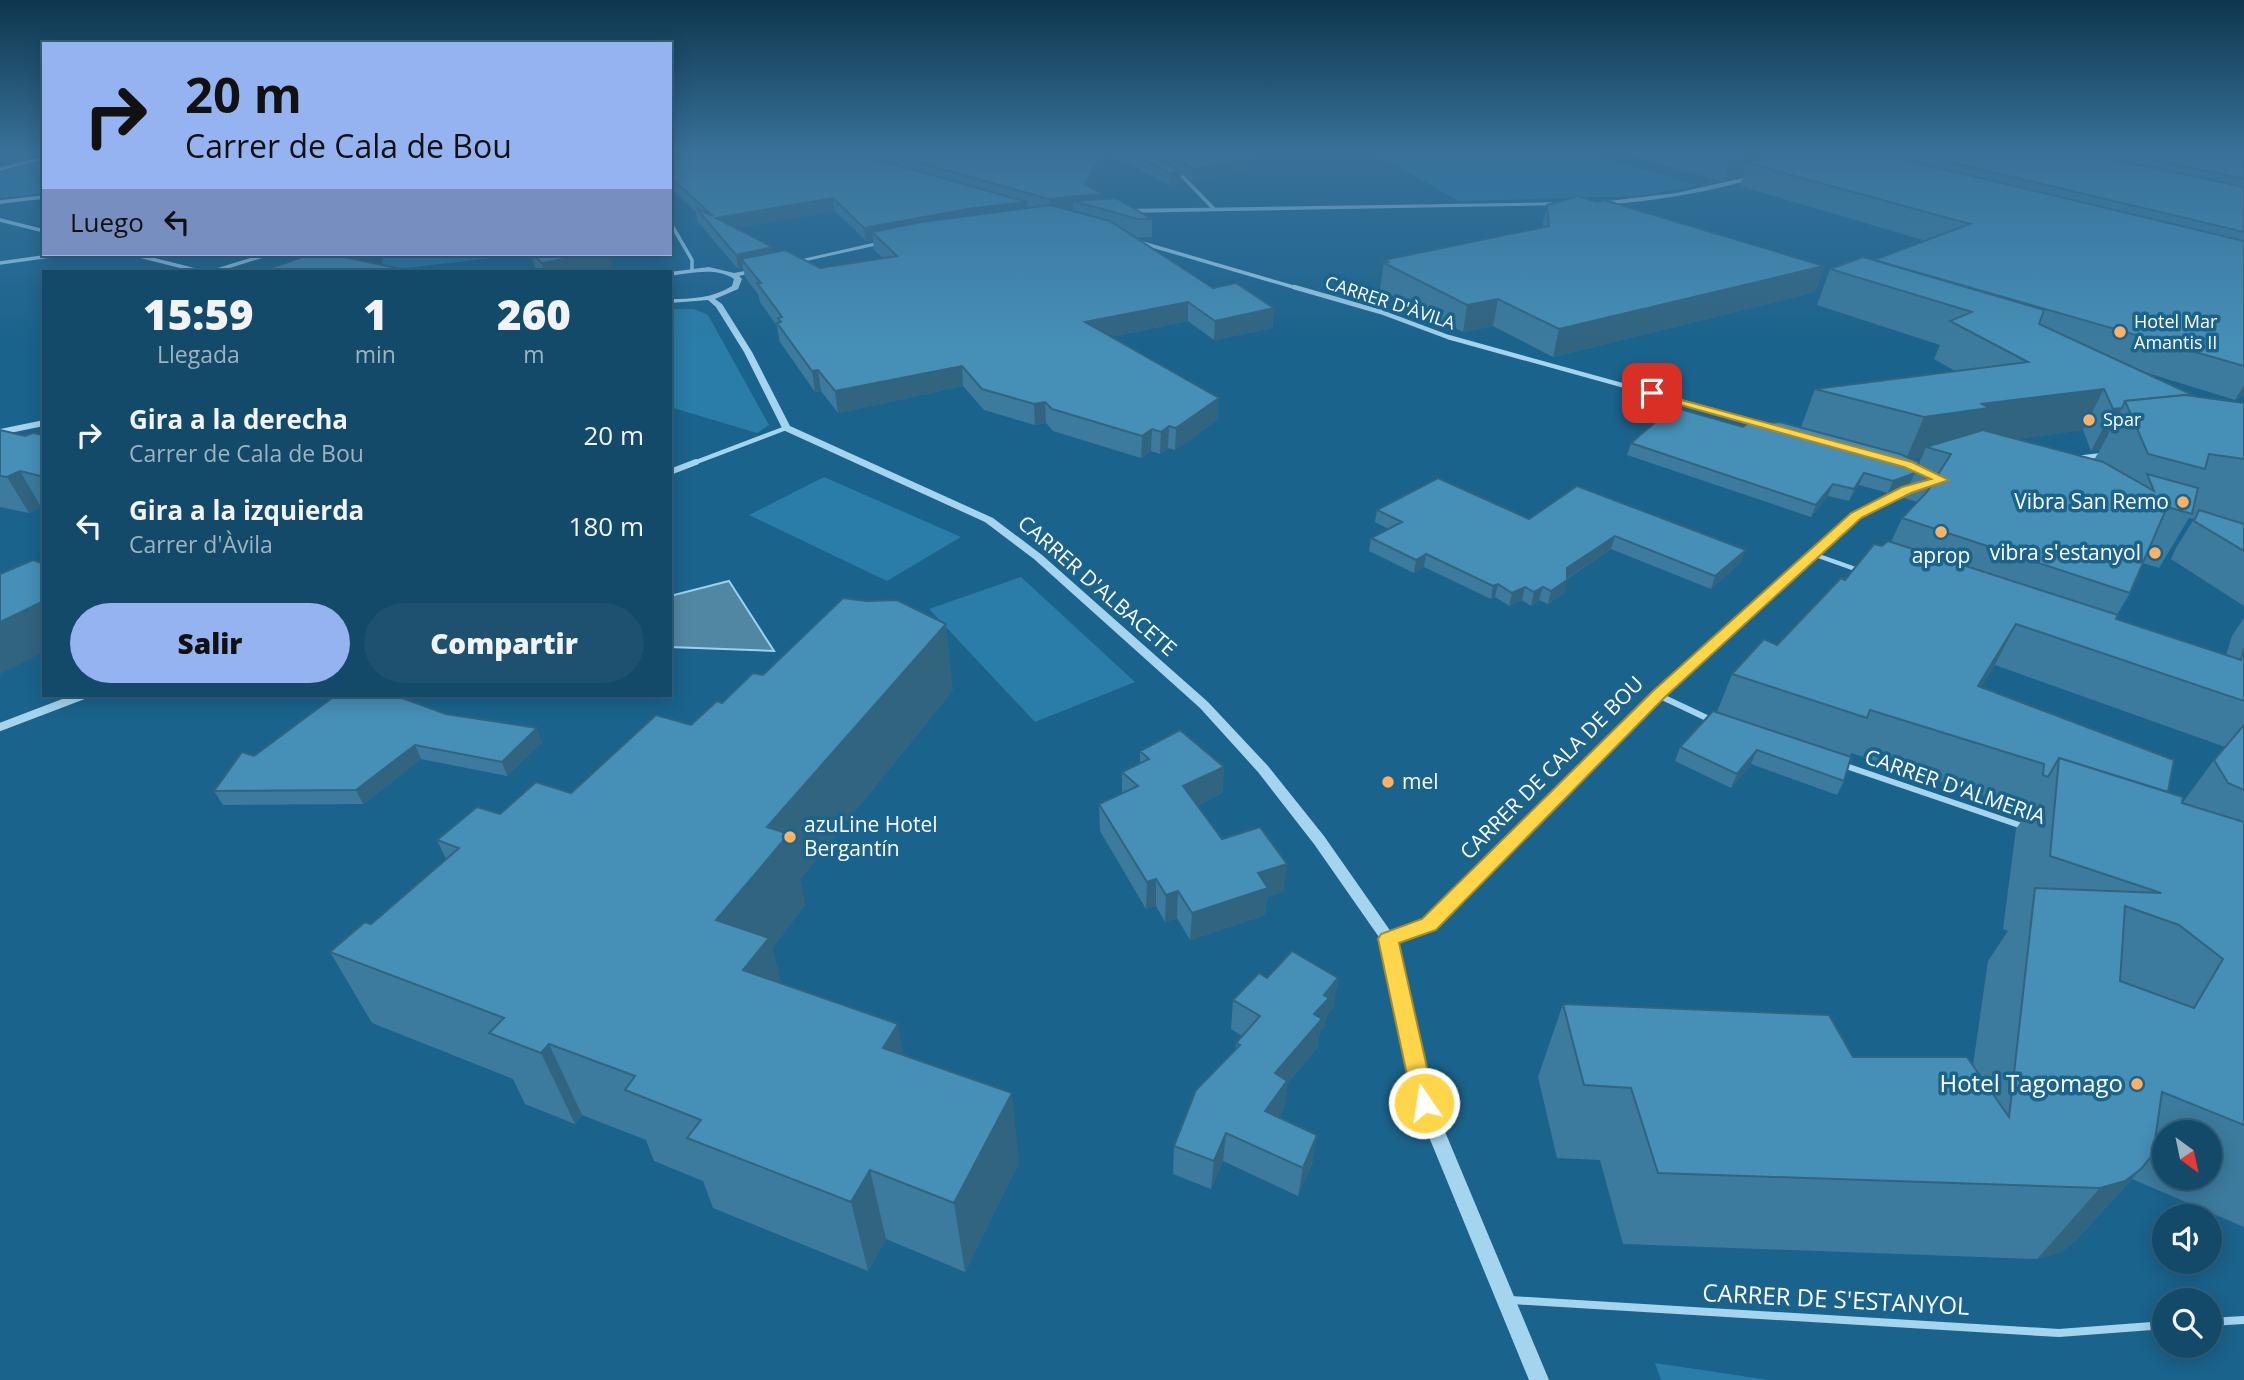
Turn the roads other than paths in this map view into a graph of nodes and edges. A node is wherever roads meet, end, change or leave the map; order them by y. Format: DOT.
graph roads {
  1 [pos="0,220"];
  2 [pos="672,225"];
  3 [pos="42,230"];
  4 [pos="898,239"];
  5 [pos="1139,242"];
  6 [pos="50,256"];
  7 [pos="140,256"];
  8 [pos="263,256"];
  9 [pos="0,263"];
  10 [pos="779,265"];
  11 [pos="767,268"];
  12 [pos="195,270"];
  13 [pos="217,270"];
  14 [pos="692,270"];
  15 [pos="672,274"];
  16 [pos="734,275"];
  17 [pos="710,298"];
  18 [pos="672,301"];
  19 [pos="42,423"];
  20 [pos="1763,424"];
  21 [pos="786,428"];
  22 [pos="0,432"];
  23 [pos="2108,454"];
  24 [pos="2068,459"];
  25 [pos="672,471"];
  26 [pos="1919,486"];
  27 [pos="1813,554"];
  28 [pos="1862,571"];
  29 [pos="1658,695"];
  30 [pos="79,697"];
  31 [pos="1724,724"];
  32 [pos="0,727"];
  33 [pos="1829,760"];
  34 [pos="2026,828"];
  35 [pos="1388,939"];
  36 [pos="1504,1300"];
  37 [pos="2244,1320"];
  38 [pos="2222,1321"];
  39 [pos="2152,1326"];
  40 [pos="1539,1380"];
  1 -- 3 [label="street"];
  2 -- 14 [label="street"];
  4 -- 10 [label="street"];
  5 -- 20 [label="street, CARRER D'ÀVILA"];
  6 -- 9 [label="street"];
  7 -- 12 [label="street"];
  8 -- 13 [label="street"];
  11 -- 16 [label="street"];
  14 -- 15 [label="street"];
  14 -- 16 [label="street"];
  16 -- 17 [label="street"];
  17 -- 18 [label="street"];
  17 -- 21 [label="street"];
  19 -- 22 [label="street"];
  21 -- 25 [label="street"];
  21 -- 35 [label="street, CARRER D'ALBACETE"];
  23 -- 24 [label="street"];
  26 -- 27 [label="street, CARRER DE CALA DE BOU"];
  27 -- 28 [label="lane"];
  27 -- 29 [label="street, CARRER DE CALA DE BOU"];
  29 -- 31 [label="lane"];
  29 -- 35 [label="street, CARRER DE CALA DE BOU"];
  30 -- 32 [label="street"];
  33 -- 34 [label="lane, CARRER D'ALMERIA"];
  35 -- 36 [label="street"];
  36 -- 39 [label="lane, CARRER DE S'ESTANYOL"];
  36 -- 40 [label="street"];
  37 -- 38 [label="lane"];
}
